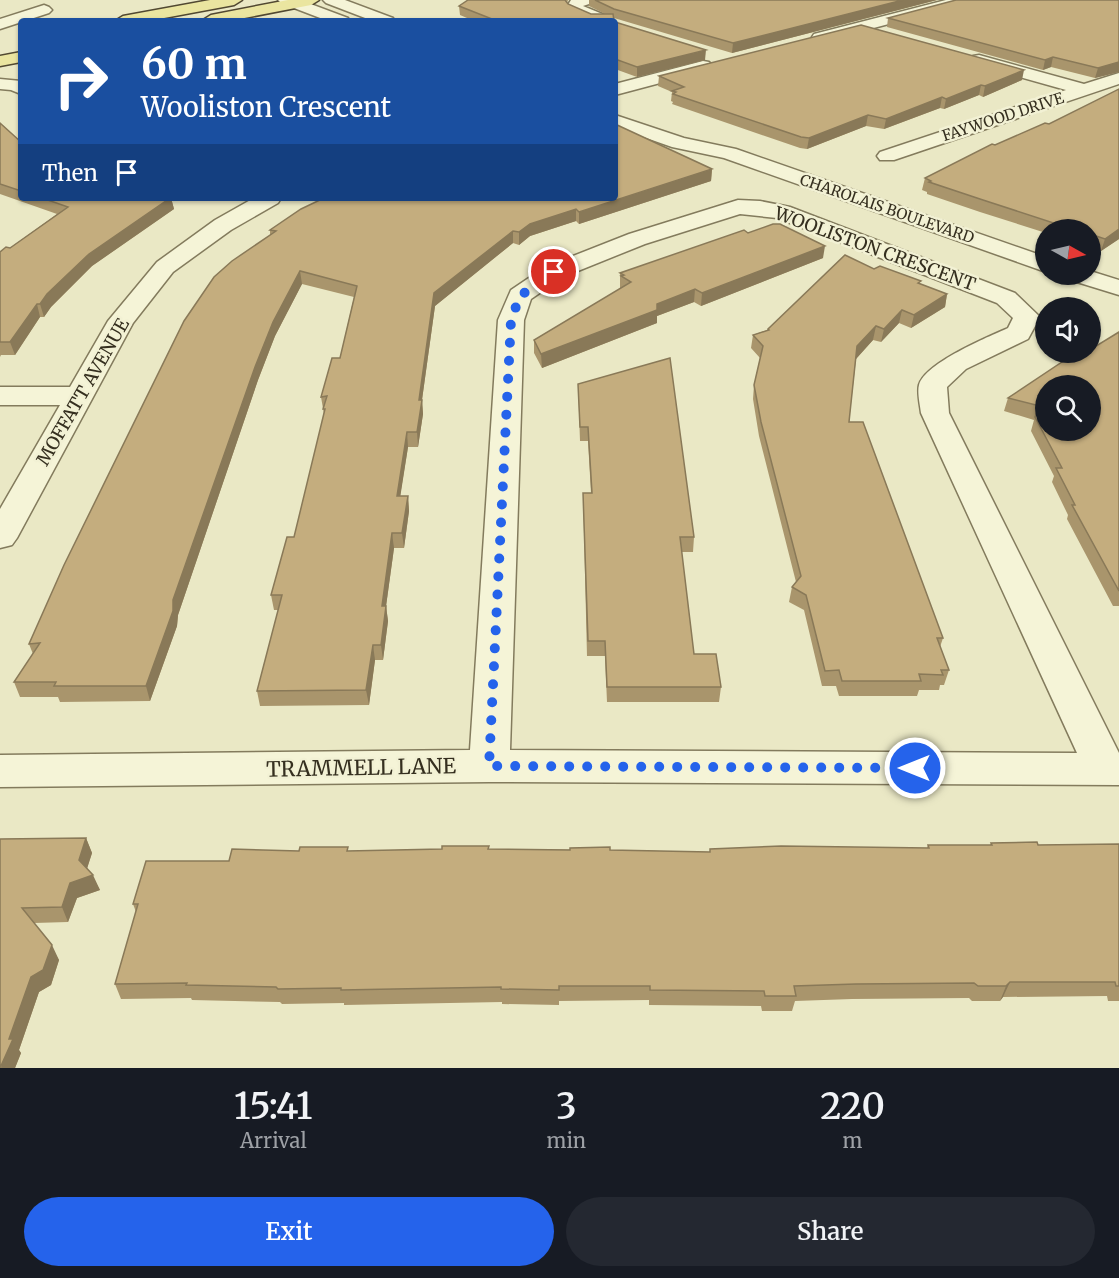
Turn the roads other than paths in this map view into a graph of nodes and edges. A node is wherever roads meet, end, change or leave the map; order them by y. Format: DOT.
graph roads {
  1 [pos="234,0"];
  2 [pos="312,0"];
  3 [pos="331,0"];
  4 [pos="587,0"];
  5 [pos="964,0"];
  6 [pos="290,2"];
  7 [pos="44,10"];
  8 [pos="18,18"];
  9 [pos="19,18"];
  10 [pos="139,18"];
  11 [pos="219,18"];
  12 [pos="334,18"];
  13 [pos="379,18"];
  14 [pos="598,18"];
  15 [pos="0,24"];
  16 [pos="859,27"];
  17 [pos="893,36"];
  18 [pos="804,40"];
  19 [pos="694,49"];
  20 [pos="961,55"];
  21 [pos="18,58"];
  22 [pos="0,61"];
  23 [pos="1119,78"];
  24 [pos="0,84"];
  25 [pos="18,87"];
  26 [pos="618,89"];
  27 [pos="1086,90"];
  28 [pos="618,103"];
  29 [pos="618,122"];
  30 [pos="729,153"];
  31 [pos="887,156"];
  32 [pos="261,201"];
  33 [pos="1035,261"];
  34 [pos="1101,282"];
  35 [pos="1119,288"];
  36 [pos="0,396"];
  37 [pos="79,396"];
  38 [pos="0,538"];
  39 [pos="489,766"];
  40 [pos="1112,769"];
  41 [pos="0,771"];
  1 -- 10 [label="main road"];
  2 -- 6 [label="main road"];
  3 -- 13 [label="street"];
  4 -- 14 [label="street"];
  5 -- 16 [label="street"];
  6 -- 11 [label="main road"];
  6 -- 12 [label="street"];
  7 -- 9 [label="street"];
  8 -- 15 [label="street"];
  16 -- 17 [label="street"];
  16 -- 18 [label="street"];
  19 -- 26 [label="street"];
  20 -- 27 [label="street"];
  21 -- 22 [label="main road"];
  23 -- 27 [label="street, FAYWOOD DRIVE"];
  24 -- 25 [label="street"];
  27 -- 31 [label="street, FAYWOOD DRIVE"];
  28 -- 30 [label="street, CHAROLAIS BOULEVARD"];
  29 -- 30 [label="street, CHAROLAIS BOULEVARD"];
  30 -- 33 [label="street, CHAROLAIS BOULEVARD"];
  32 -- 37 [label="street, MOFFATT AVENUE"];
  34 -- 35 [label="street"];
  36 -- 37 [label="street"];
  37 -- 38 [label="street, MOFFATT AVENUE"];
  39 -- 40 [label="street, TRAMMELL LANE"];
  39 -- 40 [label="street, WOOLISTON CRESCENT"];
  39 -- 41 [label="street, TRAMMELL LANE"];
}
